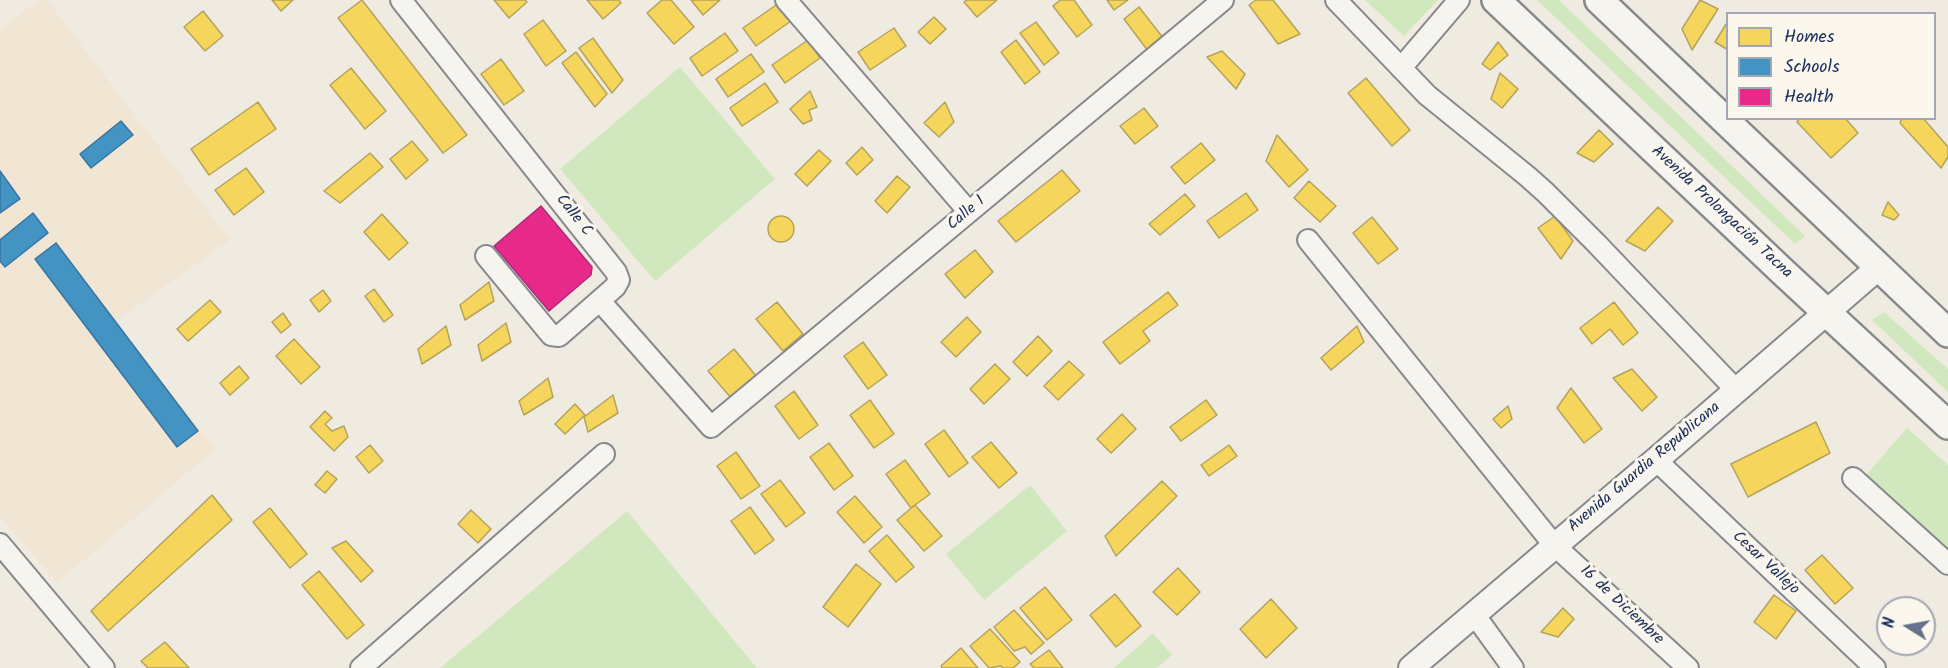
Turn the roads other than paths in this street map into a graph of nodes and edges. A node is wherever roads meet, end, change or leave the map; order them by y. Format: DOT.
graph roads {
  1 [pos="401,0"];
  2 [pos="786,0"];
  3 [pos="1223,0"];
  4 [pos="1336,0"];
  5 [pos="1459,0"];
  6 [pos="1496,0"];
  7 [pos="1599,0"];
  8 [pos="1401,68"];
  9 [pos="969,212"];
  10 [pos="1308,240"];
  11 [pos="486,256"];
  12 [pos="1879,267"];
  13 [pos="600,301"];
  14 [pos="1826,311"];
  15 [pos="1948,333"];
  16 [pos="1736,390"];
  17 [pos="1948,424"];
  18 [pos="604,454"];
  19 [pos="1656,460"];
  20 [pos="1853,478"];
  21 [pos="0,544"];
  22 [pos="1554,545"];
  23 [pos="1948,564"];
  24 [pos="1474,614"];
  25 [pos="104,668"];
  26 [pos="361,668"];
  27 [pos="1411,668"];
  28 [pos="1513,668"];
  29 [pos="1688,668"];
  30 [pos="1875,668"];
  1 -- 13 [label="street, Calle C"];
  2 -- 9 [label="street"];
  3 -- 9 [label="street, Calle 1"];
  4 -- 8 [label="street"];
  5 -- 8 [label="street"];
  6 -- 14 [label="main road, Avenida Prolongación Tacna"];
  7 -- 12 [label="main road"];
  8 -- 16 [label="street"];
  9 -- 13 [label="street, Calle 1"];
  10 -- 22 [label="street, 16 de Diciembre"];
  11 -- 13 [label="street"];
  12 -- 14 [label="street, Avenida Guardia Republicana"];
  12 -- 15 [label="main road"];
  14 -- 16 [label="street, Avenida Guardia Republicana"];
  14 -- 17 [label="main road, Avenida Prolongación Tacna"];
  16 -- 19 [label="street, Avenida Guardia Republicana"];
  18 -- 26 [label="street"];
  19 -- 22 [label="street, Avenida Guardia Republicana"];
  19 -- 30 [label="street, Cesar Vallejo"];
  20 -- 23 [label="street"];
  21 -- 25 [label="street"];
  22 -- 24 [label="street, Avenida Guardia Republicana"];
  22 -- 29 [label="street, 16 de Diciembre"];
  24 -- 27 [label="street, Avenida Guardia Republicana"];
  24 -- 28 [label="street"];
}
